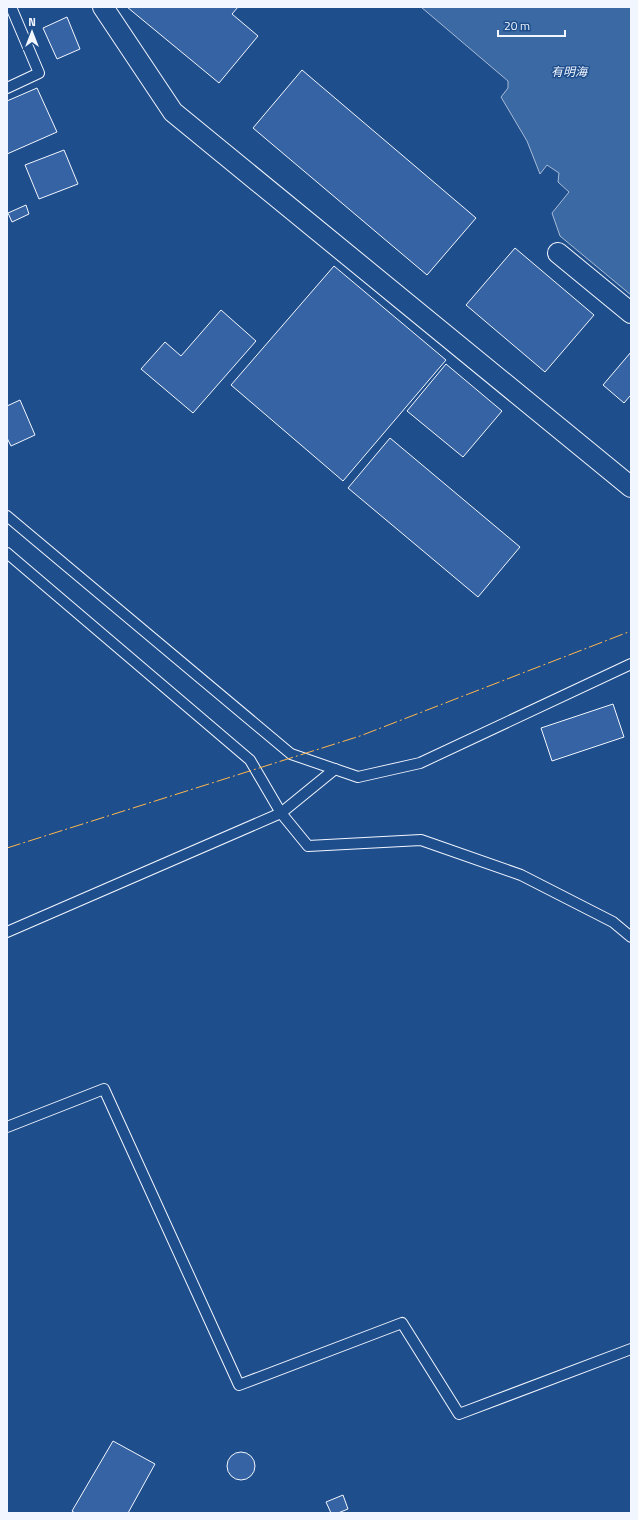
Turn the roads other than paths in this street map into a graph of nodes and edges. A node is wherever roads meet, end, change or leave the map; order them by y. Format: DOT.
graph roads {
  1 [pos="11,7"];
  2 [pos="103,7"];
  3 [pos="7,88"];
  4 [pos="558,253"];
  5 [pos="631,313"];
  6 [pos="631,487"];
  7 [pos="7,516"];
  8 [pos="7,553"];
  9 [pos="631,664"];
  10 [pos="335,769"];
  11 [pos="281,813"];
  12 [pos="7,932"];
  13 [pos="631,937"];
  14 [pos="7,1127"];
  15 [pos="631,1349"];
  1 -- 3 [label="lane"];
  2 -- 6 [label="street"];
  4 -- 5 [label="street"];
  7 -- 10 [label="lane"];
  8 -- 11 [label="lane"];
  9 -- 10 [label="lane"];
  10 -- 11 [label="lane"];
  11 -- 12 [label="lane"];
  11 -- 13 [label="lane"];
  14 -- 15 [label="lane"];
}
